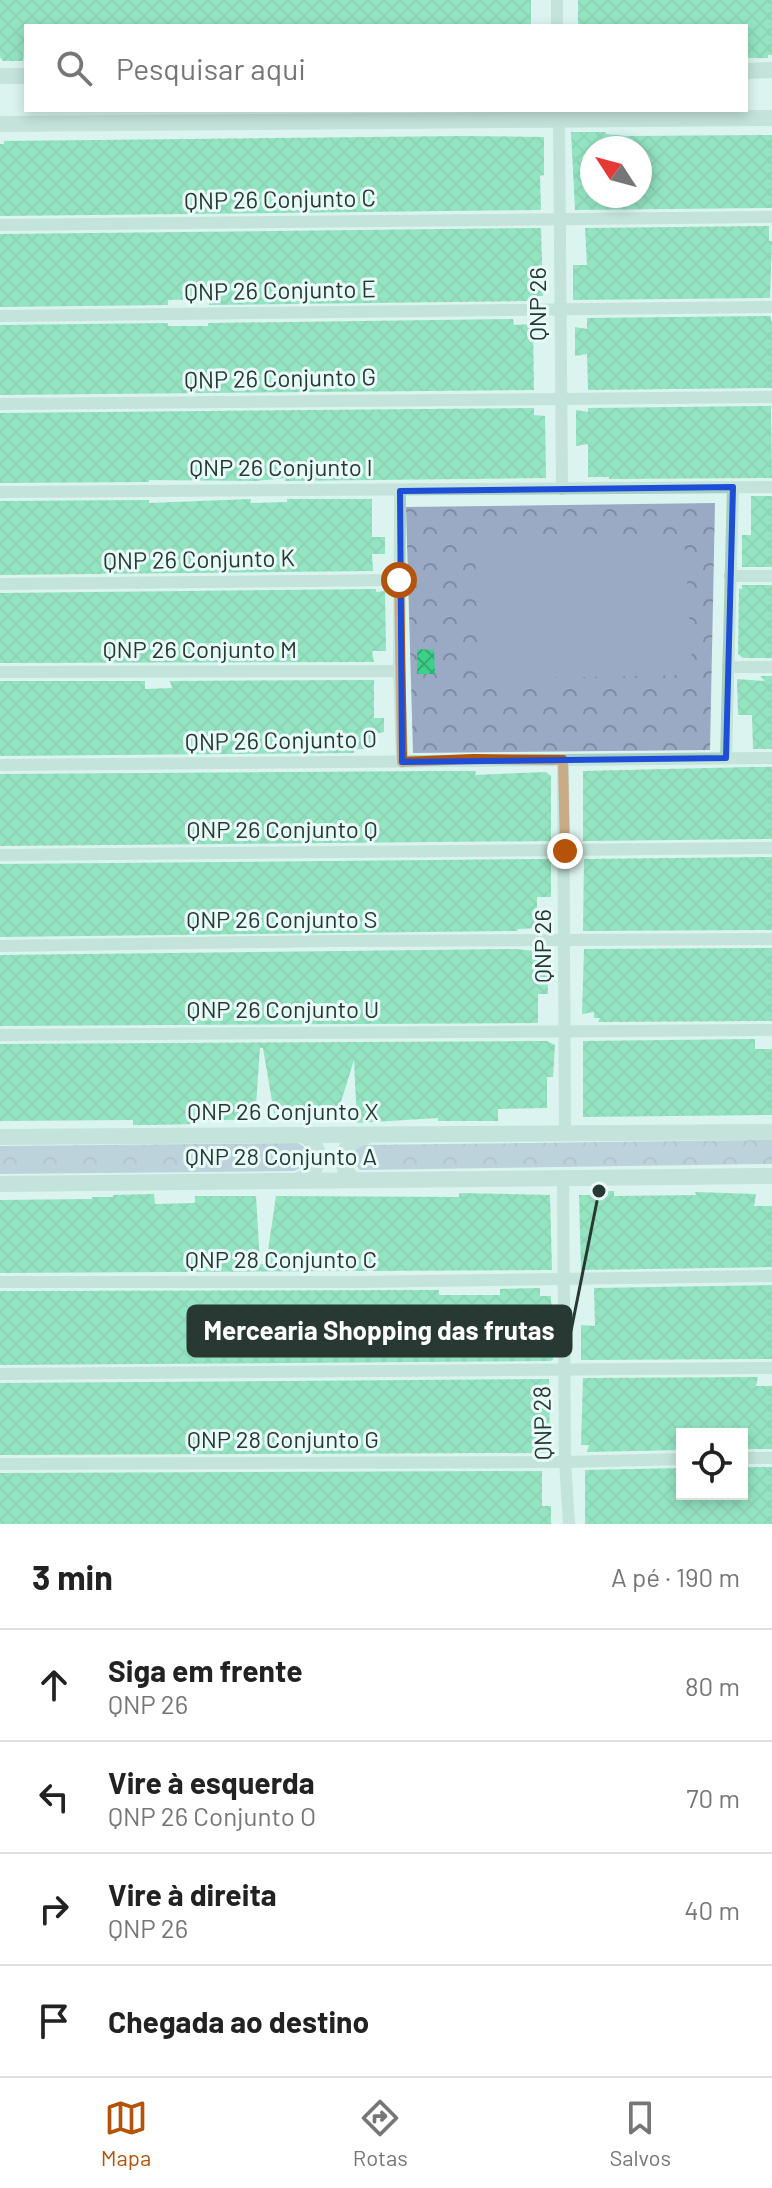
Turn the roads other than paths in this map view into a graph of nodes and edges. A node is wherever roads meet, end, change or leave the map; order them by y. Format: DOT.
graph roads {
  1 [pos="557,0"];
  2 [pos="557,24"];
  3 [pos="772,70"];
  4 [pos="748,71"];
  5 [pos="0,76"];
  6 [pos="24,76"];
  7 [pos="310,112"];
  8 [pos="341,115"];
  9 [pos="772,118"];
  10 [pos="559,119"];
  11 [pos="295,121"];
  12 [pos="0,124"];
  13 [pos="772,217"];
  14 [pos="560,218"];
  15 [pos="0,225"];
  16 [pos="772,307"];
  17 [pos="560,309"];
  18 [pos="0,316"];
  19 [pos="772,397"];
  20 [pos="561,398"];
  21 [pos="0,404"];
  22 [pos="733,487"];
  23 [pos="772,487"];
  24 [pos="562,489"];
  25 [pos="400,491"];
  26 [pos="0,492"];
  27 [pos="730,576"];
  28 [pos="772,576"];
  29 [pos="399,580"];
  30 [pos="0,584"];
  31 [pos="728,667"];
  32 [pos="772,667"];
  33 [pos="399,671"];
  34 [pos="0,672"];
  35 [pos="726,758"];
  36 [pos="772,758"];
  37 [pos="563,760"];
  38 [pos="402,762"];
  39 [pos="0,765"];
  40 [pos="772,848"];
  41 [pos="565,851"];
  42 [pos="0,855"];
  43 [pos="772,939"];
  44 [pos="564,940"];
  45 [pos="0,946"];
  46 [pos="772,1030"];
  47 [pos="565,1031"];
  48 [pos="0,1035"];
  49 [pos="565,1132"];
  50 [pos="772,1132"];
  51 [pos="304,1135"];
  52 [pos="367,1136"];
  53 [pos="0,1137"];
  54 [pos="772,1176"];
  55 [pos="563,1178"];
  56 [pos="293,1180"];
  57 [pos="353,1180"];
  58 [pos="0,1184"];
  59 [pos="772,1276"];
  60 [pos="563,1279"];
  61 [pos="0,1282"];
  62 [pos="772,1368"];
  63 [pos="565,1371"];
  64 [pos="0,1374"];
  65 [pos="748,1458"];
  66 [pos="772,1458"];
  67 [pos="676,1459"];
  68 [pos="565,1462"];
  69 [pos="0,1464"];
  70 [pos="569,1524"];
  1 -- 2 [label="street"];
  3 -- 4 [label="street"];
  5 -- 6 [label="street"];
  7 -- 11 [label="street"];
  8 -- 10 [label="street"];
  8 -- 11 [label="street"];
  9 -- 10 [label="street"];
  10 -- 14 [label="street, QNP 26"];
  11 -- 12 [label="street"];
  13 -- 14 [label="street, QNP 26 Conjunto C"];
  14 -- 15 [label="street, QNP 26 Conjunto C"];
  14 -- 17 [label="street, QNP 26"];
  16 -- 17 [label="street, QNP 26 Conjunto E"];
  17 -- 18 [label="street, QNP 26 Conjunto E"];
  17 -- 20 [label="street, QNP 26"];
  19 -- 20 [label="street, QNP 26 Conjunto G"];
  20 -- 21 [label="street, QNP 26 Conjunto G"];
  20 -- 24 [label="street, QNP 26"];
  22 -- 23 [label="street, QNP 26 Conjunto I"];
  22 -- 24 [label="street, QNP 26 Conjunto I"];
  22 -- 27 [label="street"];
  24 -- 25 [label="street, QNP 26 Conjunto I"];
  25 -- 26 [label="street, QNP 26 Conjunto I"];
  25 -- 29 [label="street"];
  27 -- 28 [label="street"];
  27 -- 31 [label="street"];
  29 -- 30 [label="street, QNP 26 Conjunto K"];
  29 -- 33 [label="street"];
  31 -- 32 [label="street"];
  31 -- 35 [label="street"];
  33 -- 34 [label="street, QNP 26 Conjunto M"];
  33 -- 38 [label="street"];
  35 -- 36 [label="street, QNP 26 Conjunto O"];
  35 -- 37 [label="street, QNP 26 Conjunto O"];
  37 -- 38 [label="street, QNP 26 Conjunto O"];
  37 -- 41 [label="street, QNP 26"];
  38 -- 39 [label="street, QNP 26 Conjunto O"];
  40 -- 41 [label="street, QNP 26 Conjunto Q"];
  41 -- 42 [label="street, QNP 26 Conjunto Q"];
  41 -- 44 [label="street, QNP 26"];
  43 -- 44 [label="street, QNP 26 Conjunto S"];
  44 -- 45 [label="street, QNP 26 Conjunto S"];
  44 -- 47 [label="street, QNP 26"];
  46 -- 47 [label="street, QNP 26 Conjunto U"];
  47 -- 48 [label="street, QNP 26 Conjunto U"];
  47 -- 49 [label="street, QNP 26"];
  49 -- 50 [label="street, QNP 26 Conjunto X"];
  49 -- 52 [label="street, QNP 26 Conjunto X"];
  51 -- 52 [label="street, QNP 26 Conjunto X"];
  51 -- 53 [label="street, QNP 26 Conjunto X"];
  51 -- 56 [label="street"];
  52 -- 57 [label="street"];
  54 -- 55 [label="street, QNP 28 Conjunto A"];
  55 -- 57 [label="street, QNP 28 Conjunto A"];
  55 -- 60 [label="street, QNP 28"];
  56 -- 57 [label="street, QNP 28 Conjunto A"];
  56 -- 58 [label="street, QNP 28 Conjunto A"];
  59 -- 60 [label="street, QNP 28 Conjunto C"];
  60 -- 61 [label="street, QNP 28 Conjunto C"];
  60 -- 63 [label="street, QNP 28"];
  62 -- 63 [label="street"];
  63 -- 64 [label="street"];
  63 -- 68 [label="street, QNP 28"];
  65 -- 66 [label="street"];
  67 -- 68 [label="street, QNP 28 Conjunto G"];
  68 -- 69 [label="street, QNP 28 Conjunto G"];
  68 -- 70 [label="street, QNP 28"];
}
